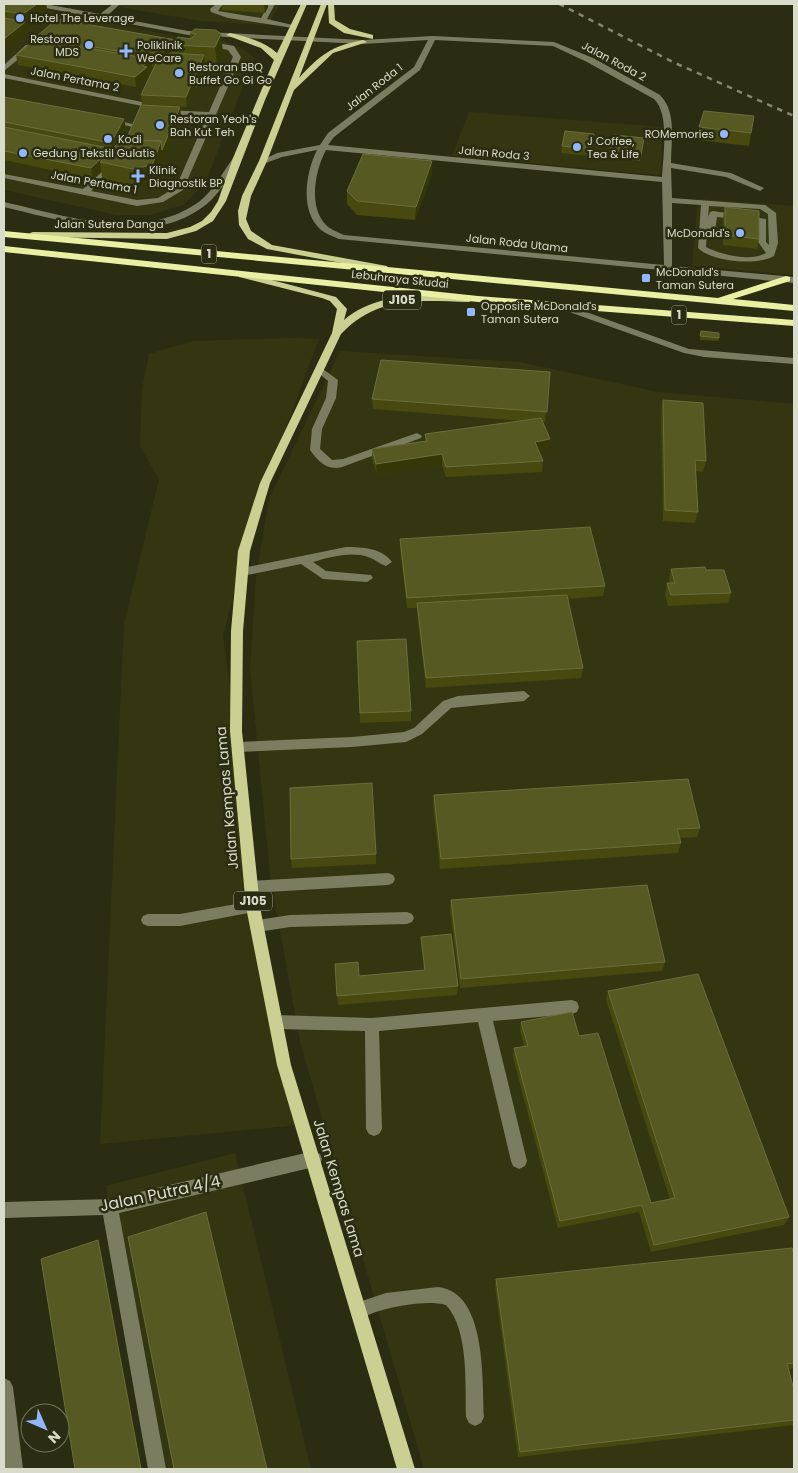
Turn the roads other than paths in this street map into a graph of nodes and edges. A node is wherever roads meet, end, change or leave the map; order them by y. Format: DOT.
graph roads {
  1 [pos="116,4"];
  2 [pos="220,4"];
  3 [pos="272,4"];
  4 [pos="304,4"];
  5 [pos="324,4"];
  6 [pos="331,4"];
  7 [pos="33,7"];
  8 [pos="108,11"];
  9 [pos="67,13"];
  10 [pos="101,17"];
  11 [pos="263,20"];
  12 [pos="290,33"];
  13 [pos="230,35"];
  14 [pos="311,37"];
  15 [pos="370,37"];
  16 [pos="432,38"];
  17 [pos="168,39"];
  18 [pos="384,40"];
  19 [pos="363,42"];
  20 [pos="39,44"];
  21 [pos="278,60"];
  22 [pos="4,69"];
  23 [pos="4,76"];
  24 [pos="288,93"];
  25 [pos="146,95"];
  26 [pos="148,112"];
  27 [pos="158,112"];
  28 [pos="212,114"];
  29 [pos="96,118"];
  30 [pos="136,118"];
  31 [pos="321,147"];
  32 [pos="108,156"];
  33 [pos="236,160"];
  34 [pos="263,162"];
  35 [pos="666,164"];
  36 [pos="4,176"];
  37 [pos="666,180"];
  38 [pos="760,188"];
  39 [pos="84,193"];
  40 [pos="668,200"];
  41 [pos="706,203"];
  42 [pos="4,205"];
  43 [pos="6,234"];
  44 [pos="4,249"];
  45 [pos="710,253"];
  46 [pos="769,256"];
  47 [pos="668,269"];
  48 [pos="409,273"];
  49 [pos="242,275"];
  50 [pos="770,278"];
  51 [pos="790,280"];
  52 [pos="478,299"];
  53 [pos="713,301"];
  54 [pos="564,307"];
  55 [pos="794,308"];
  56 [pos="794,323"];
  57 [pos="337,333"];
  58 [pos="794,361"];
  59 [pos="320,370"];
  60 [pos="417,436"];
  61 [pos="304,560"];
  62 [pos="386,562"];
  63 [pos="242,572"];
  64 [pos="367,578"];
  65 [pos="524,696"];
  66 [pos="238,747"];
  67 [pos="388,879"];
  68 [pos="251,887"];
  69 [pos="253,907"];
  70 [pos="407,918"];
  71 [pos="148,920"];
  72 [pos="258,926"];
  73 [pos="572,1008"];
  74 [pos="484,1014"];
  75 [pos="276,1022"];
  76 [pos="372,1025"];
  77 [pos="374,1129"];
  78 [pos="314,1159"];
  79 [pos="519,1161"];
  80 [pos="110,1207"];
  81 [pos="4,1210"];
  82 [pos="358,1310"];
  83 [pos="4,1394"];
  84 [pos="475,1417"];
  85 [pos="14,1469"];
  86 [pos="157,1469"];
  87 [pos="406,1469"];
  1 -- 8 [label="street"];
  2 -- 11 [label="street"];
  3 -- 11 [label="street"];
  4 -- 12 [label="main road, Jalan Sutera Danga"];
  5 -- 14 [label="main road"];
  6 -- 15 [label="main road"];
  7 -- 9 [label="street"];
  8 -- 9 [label="street"];
  8 -- 10 [label="street"];
  8 -- 12 [label="street"];
  9 -- 10 [label="street"];
  10 -- 13 [label="street"];
  11 -- 12 [label="street"];
  12 -- 13 [label="street"];
  12 -- 14 [label="street"];
  12 -- 21 [label="main road, Jalan Sutera Danga"];
  13 -- 21 [label="main road"];
  14 -- 15 [label="street, Jalan Roda 2"];
  14 -- 19 [label="street, Jalan Roda 2"];
  14 -- 24 [label="main road"];
  15 -- 18 [label="street, Jalan Roda 2"];
  16 -- 18 [label="street, Jalan Roda 2"];
  16 -- 31 [label="street, Jalan Roda 1"];
  16 -- 35 [label="street, Jalan Roda 2"];
  17 -- 28 [label="street, Jalan Pertama 1"];
  18 -- 19 [label="street, Jalan Roda 2"];
  19 -- 24 [label="main road"];
  20 -- 22 [label="street"];
  21 -- 33 [label="main road, Jalan Sutera Danga"];
  23 -- 30 [label="street, Jalan Pertama 2"];
  24 -- 34 [label="main road"];
  25 -- 30 [label="street"];
  26 -- 30 [label="street"];
  27 -- 28 [label="street"];
  28 -- 39 [label="street, Jalan Pertama 1"];
  29 -- 30 [label="street"];
  31 -- 34 [label="street"];
  31 -- 37 [label="street, Jalan Roda 3"];
  31 -- 47 [label="street, Jalan Roda Utama"];
  32 -- 39 [label="street"];
  33 -- 42 [label="street"];
  33 -- 43 [label="main road, Jalan Sutera Danga"];
  34 -- 48 [label="main road"];
  35 -- 37 [label="street, Jalan Roda 2"];
  35 -- 38 [label="street"];
  36 -- 39 [label="street, Jalan Pertama 1"];
  37 -- 40 [label="street, Jalan Roda 2"];
  40 -- 41 [label="street"];
  40 -- 47 [label="street, Jalan Roda 2"];
  41 -- 45 [label="street"];
  41 -- 46 [label="street"];
  43 -- 48 [label="highway, Lebuhraya Skudai / 1"];
  44 -- 49 [label="highway, Lebuhraya Skudai / 1"];
  45 -- 46 [label="street"];
  45 -- 46 [label="street"];
  46 -- 50 [label="street"];
  47 -- 50 [label="street, Jalan Roda Utama"];
  48 -- 53 [label="highway, Lebuhraya Skudai / 1"];
  49 -- 52 [label="highway, Lebuhraya Skudai / 1"];
  49 -- 57 [label="main road, Jalan Kempas Lama / J105"];
  50 -- 51 [label="street, Jalan Roda Utama"];
  51 -- 53 [label="highway"];
  52 -- 54 [label="highway, Lebuhraya Skudai / 1"];
  52 -- 57 [label="main road, Jalan Kempas Lama / J105"];
  53 -- 55 [label="highway, Lebuhraya Skudai / 1"];
  54 -- 56 [label="highway, Lebuhraya Skudai / 1"];
  54 -- 58 [label="street"];
  57 -- 59 [label="main road, Jalan Kempas Lama / J105"];
  59 -- 60 [label="street"];
  59 -- 63 [label="main road, Jalan Kempas Lama / J105"];
  61 -- 62 [label="street"];
  61 -- 63 [label="street"];
  61 -- 64 [label="street"];
  63 -- 66 [label="main road, Jalan Kempas Lama / J105"];
  65 -- 66 [label="street"];
  66 -- 68 [label="main road, Jalan Kempas Lama / J105"];
  67 -- 68 [label="street"];
  68 -- 69 [label="main road, Jalan Kempas Lama / J105"];
  69 -- 71 [label="street"];
  69 -- 72 [label="main road, Jalan Kempas Lama / J105"];
  70 -- 72 [label="street"];
  72 -- 75 [label="main road, Jalan Kempas Lama / J105"];
  73 -- 74 [label="street"];
  74 -- 76 [label="street"];
  74 -- 79 [label="street"];
  75 -- 76 [label="street"];
  75 -- 78 [label="main road, Jalan Kempas Lama / J105"];
  76 -- 77 [label="street"];
  78 -- 80 [label="street, Jalan Putra 4/4"];
  78 -- 82 [label="main road, Jalan Kempas Lama / J105"];
  80 -- 81 [label="street, Jalan Putra 4/4"];
  80 -- 86 [label="street"];
  82 -- 84 [label="street"];
  82 -- 87 [label="main road, Jalan Kempas Lama / J105"];
  83 -- 85 [label="street"];
}
